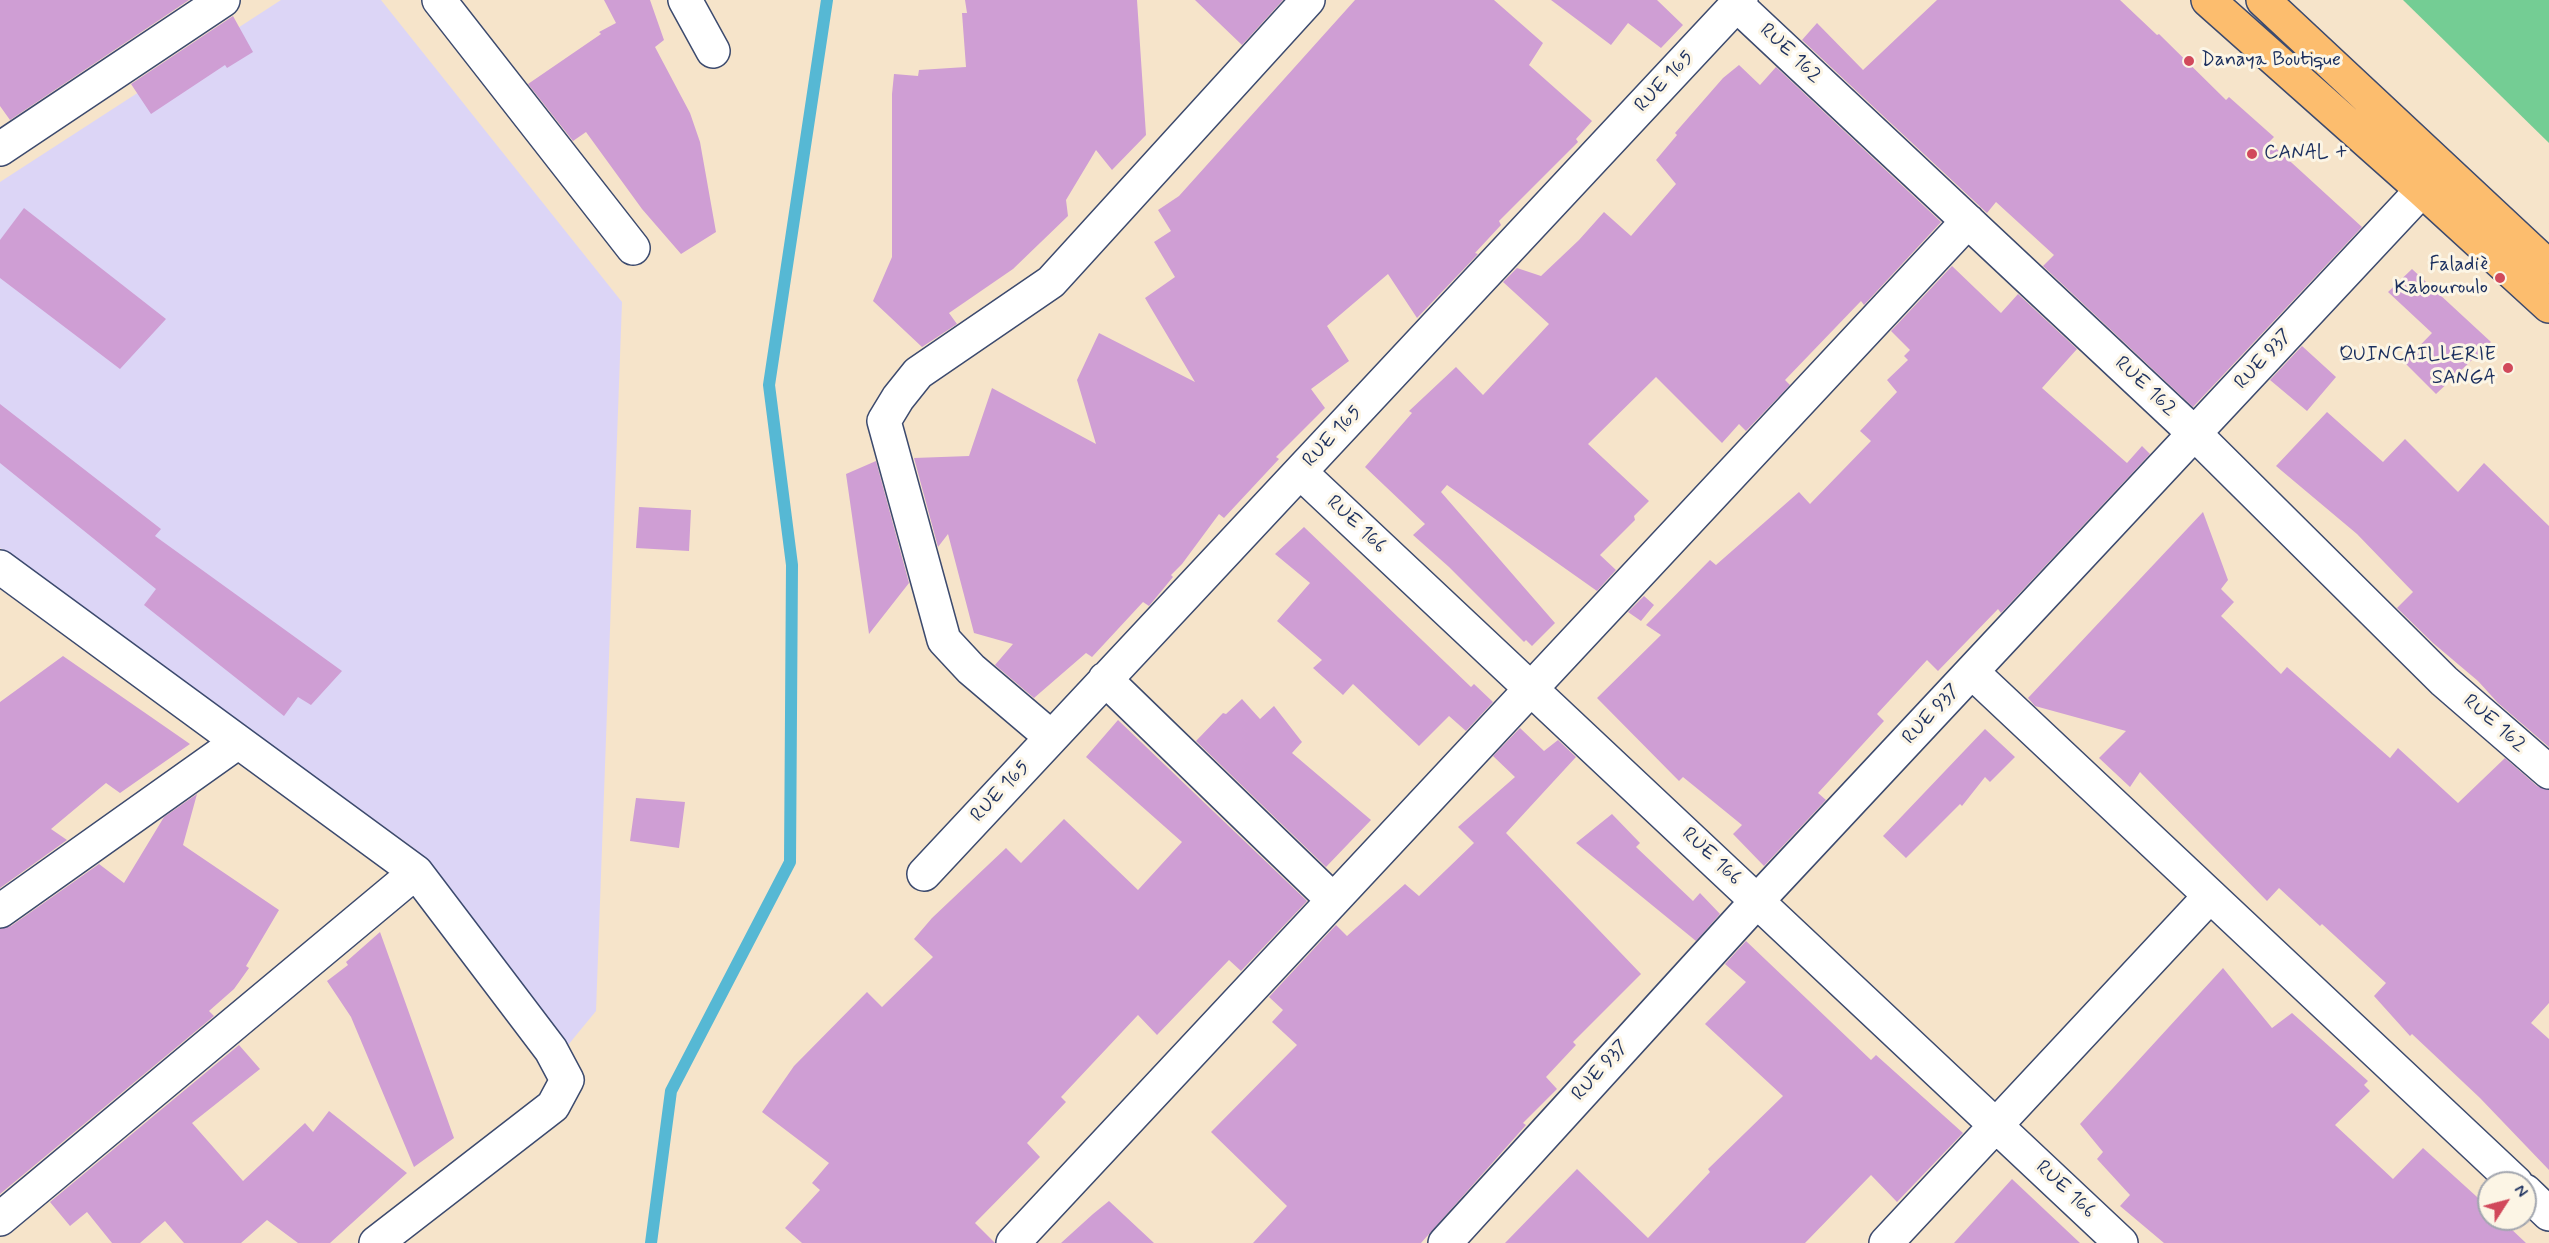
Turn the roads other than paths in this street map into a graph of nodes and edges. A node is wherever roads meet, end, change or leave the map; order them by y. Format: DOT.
graph roads {
  1 [pos="223,0"];
  2 [pos="439,0"];
  3 [pos="685,0"];
  4 [pos="1308,0"];
  5 [pos="2208,0"];
  6 [pos="2264,0"];
  7 [pos="1739,2"];
  8 [pos="713,51"];
  9 [pos="0,149"];
  10 [pos="2422,190"];
  11 [pos="1968,221"];
  12 [pos="633,248"];
  13 [pos="2549,267"];
  14 [pos="2549,306"];
  15 [pos="2195,434"];
  16 [pos="1300,472"];
  17 [pos="0,567"];
  18 [pos="1972,672"];
  19 [pos="1106,679"];
  20 [pos="1531,688"];
  21 [pos="1051,737"];
  22 [pos="238,741"];
  23 [pos="2549,772"];
  24 [pos="416,872"];
  25 [pos="924,874"];
  26 [pos="2210,896"];
  27 [pos="1333,900"];
  28 [pos="1757,901"];
  29 [pos="0,911"];
  30 [pos="1996,1125"];
  31 [pos="2503,1171"];
  32 [pos="2537,1202"];
  33 [pos="2549,1214"];
  34 [pos="0,1220"];
  35 [pos="376,1243"];
  36 [pos="1012,1243"];
  37 [pos="1445,1243"];
  38 [pos="1886,1243"];
  39 [pos="2121,1243"];
  1 -- 9 [label="street"];
  2 -- 12 [label="street"];
  3 -- 8 [label="street"];
  4 -- 21 [label="street"];
  5 -- 10 [label="main road"];
  6 -- 13 [label="main road"];
  7 -- 11 [label="street, RUE 162"];
  7 -- 16 [label="street, RUE 165"];
  10 -- 14 [label="main road"];
  10 -- 15 [label="street, RUE 937"];
  11 -- 15 [label="street, RUE 162"];
  11 -- 20 [label="street"];
  15 -- 18 [label="street, RUE 937"];
  15 -- 23 [label="street, RUE 162"];
  16 -- 19 [label="street, RUE 165"];
  16 -- 20 [label="street, RUE 166"];
  17 -- 22 [label="street"];
  18 -- 26 [label="street"];
  18 -- 28 [label="street, RUE 937"];
  19 -- 21 [label="street, RUE 165"];
  19 -- 27 [label="street"];
  20 -- 27 [label="street"];
  20 -- 28 [label="street, RUE 166"];
  21 -- 25 [label="street, RUE 165"];
  22 -- 24 [label="street"];
  22 -- 29 [label="street"];
  24 -- 34 [label="street"];
  24 -- 35 [label="street"];
  26 -- 30 [label="street"];
  26 -- 31 [label="street"];
  27 -- 36 [label="street"];
  28 -- 30 [label="street, RUE 166"];
  28 -- 37 [label="street, RUE 937"];
  30 -- 38 [label="street"];
  30 -- 39 [label="street, RUE 166"];
  32 -- 33 [label="street"];
}
